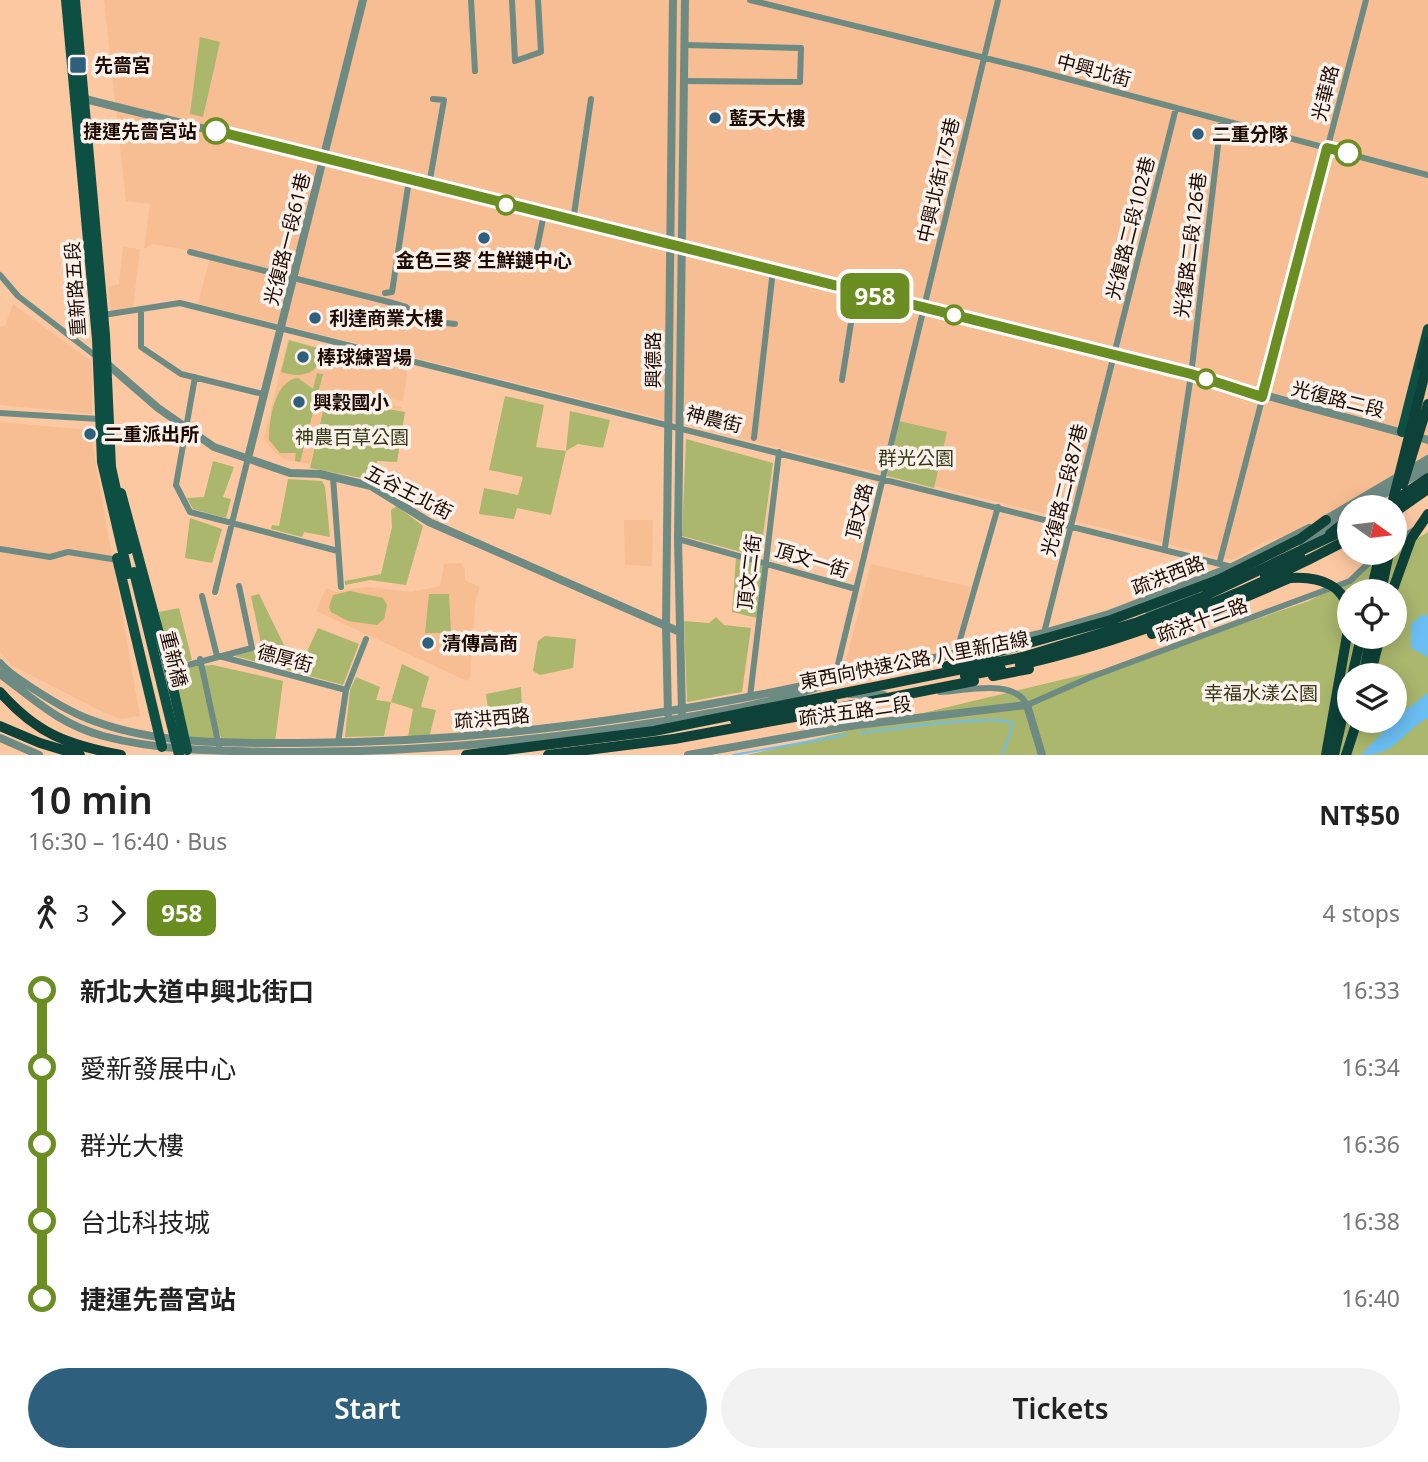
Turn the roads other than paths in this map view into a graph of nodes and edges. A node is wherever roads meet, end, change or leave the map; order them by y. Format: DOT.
graph roads {
  1 [pos="66,0"];
  2 [pos="75,0"];
  3 [pos="363,0"];
  4 [pos="471,0"];
  5 [pos="512,0"];
  6 [pos="538,0"];
  7 [pos="673,0"];
  8 [pos="685,0"];
  9 [pos="751,0"];
  10 [pos="998,0"];
  11 [pos="1366,0"];
  12 [pos="685,45"];
  13 [pos="982,60"];
  14 [pos="475,71"];
  15 [pos="684,81"];
  16 [pos="80,98"];
  17 [pos="433,99"];
  18 [pos="591,99"];
  19 [pos="1175,108"];
  20 [pos="1221,120"];
  21 [pos="1327,148"];
  22 [pos="324,158"];
  23 [pos="1428,175"];
  24 [pos="409,180"];
  25 [pos="429,185"];
  26 [pos="544,214"];
  27 [pos="573,222"];
  28 [pos="670,246"];
  29 [pos="682,248"];
  30 [pos="190,252"];
  31 [pos="534,263"];
  32 [pos="773,271"];
  33 [pos="0,275"];
  34 [pos="293,278"];
  35 [pos="856,291"];
  36 [pos="385,293"];
  37 [pos="924,308"];
  38 [pos="141,309"];
  39 [pos="103,315"];
  40 [pos="455,324"];
  41 [pos="280,328"];
  42 [pos="1428,328"];
  43 [pos="1428,342"];
  44 [pos="1115,355"];
  45 [pos="102,360"];
  46 [pos="1428,361"];
  47 [pos="1191,374"];
  48 [pos="195,377"];
  49 [pos="842,380"];
  50 [pos="1428,385"];
  51 [pos="263,394"];
  52 [pos="1262,397"];
  53 [pos="1428,404"];
  54 [pos="0,413"];
  55 [pos="1428,418"];
  56 [pos="99,419"];
  57 [pos="669,424"];
  58 [pos="185,427"];
  59 [pos="681,427"];
  60 [pos="1402,432"];
  61 [pos="754,438"];
  62 [pos="1426,439"];
  63 [pos="779,452"];
  64 [pos="248,458"];
  65 [pos="1428,459"];
  66 [pos="111,467"];
  67 [pos="1428,468"];
  68 [pos="333,477"];
  69 [pos="105,478"];
  70 [pos="884,478"];
  71 [pos="1428,478"];
  72 [pos="1400,485"];
  73 [pos="1428,489"];
  74 [pos="1383,495"];
  75 [pos="1396,495"];
  76 [pos="1399,495"];
  77 [pos="1403,495"];
  78 [pos="1407,504"];
  79 [pos="998,507"];
  80 [pos="1428,514"];
  81 [pos="1326,520"];
  82 [pos="1428,520"];
  83 [pos="232,523"];
  84 [pos="1071,524"];
  85 [pos="1337,524"];
  86 [pos="1337,525"];
  87 [pos="1337,534"];
  88 [pos="1407,534"];
  89 [pos="678,538"];
  90 [pos="1337,545"];
  91 [pos="1165,547"];
  92 [pos="0,549"];
  93 [pos="338,551"];
  94 [pos="118,560"];
  95 [pos="1220,561"];
  96 [pos="766,563"];
  97 [pos="1367,565"];
  98 [pos="1232,567"];
  99 [pos="131,573"];
  100 [pos="1397,579"];
  101 [pos="239,586"];
  102 [pos="341,587"];
  103 [pos="856,589"];
  104 [pos="1337,589"];
  105 [pos="215,592"];
  106 [pos="202,596"];
  107 [pos="666,626"];
  108 [pos="680,632"];
  109 [pos="1044,633"];
  110 [pos="366,639"];
  111 [pos="1344,649"];
  112 [pos="956,655"];
  113 [pos="217,656"];
  114 [pos="200,659"];
  115 [pos="0,663"];
  116 [pos="169,670"];
  117 [pos="1021,670"];
  118 [pos="0,674"];
  119 [pos="834,681"];
  120 [pos="824,685"];
  121 [pos="346,690"];
  122 [pos="0,692"];
  123 [pos="750,697"];
  124 [pos="789,703"];
  125 [pos="1027,705"];
  126 [pos="682,714"];
  127 [pos="668,716"];
  128 [pos="0,728"];
  129 [pos="1339,733"];
  130 [pos="1352,733"];
  131 [pos="0,738"];
  132 [pos="161,742"];
  133 [pos="338,743"];
  134 [pos="62,746"];
  135 [pos="25,747"];
  136 [pos="220,747"];
  137 [pos="184,748"];
  138 [pos="406,748"];
  139 [pos="591,748"];
  140 [pos="203,753"];
  141 [pos="39,755"];
  142 [pos="80,755"];
  143 [pos="121,755"];
  144 [pos="173,755"];
  145 [pos="466,755"];
  146 [pos="548,755"];
  147 [pos="688,755"];
  148 [pos="1042,755"];
  149 [pos="1326,755"];
  150 [pos="1334,755"];
  151 [pos="1346,755"];
  1 -- 16 [label="main road, 重新路五段"];
  2 -- 16 [label="main road, 重新路五段"];
  3 -- 22 [label="street, 光復路一段61巷"];
  4 -- 14 [label="street"];
  5 -- 6 [label="street"];
  7 -- 28 [label="street, 興德路"];
  8 -- 12 [label="street, 興德路"];
  9 -- 13 [label="street, 中興北街"];
  10 -- 13 [label="street, 中興北街175巷"];
  11 -- 21 [label="street, 光華路"];
  12 -- 15 [label="street, 興德路"];
  12 -- 15 [label="street"];
  13 -- 19 [label="street, 中興北街"];
  13 -- 37 [label="street, 中興北街175巷"];
  15 -- 29 [label="street, 興德路"];
  16 -- 22 [label="street, 光復路二段"];
  16 -- 39 [label="main road, 重新路五段"];
  16 -- 45 [label="main road, 重新路五段"];
  17 -- 25 [label="street"];
  18 -- 27 [label="street"];
  19 -- 20 [label="street, 中興北街"];
  19 -- 44 [label="street, 光復路二段102巷"];
  20 -- 21 [label="street, 中興北街"];
  20 -- 47 [label="street, 光復路二段126巷"];
  21 -- 23 [label="street, 中興北街"];
  21 -- 52 [label="street, 光華路"];
  22 -- 24 [label="street, 光復路二段"];
  22 -- 34 [label="street, 光復路一段61巷"];
  24 -- 25 [label="street, 光復路二段"];
  24 -- 36 [label="street"];
  25 -- 26 [label="street, 光復路二段"];
  26 -- 27 [label="street, 光復路二段"];
  26 -- 31 [label="street"];
  27 -- 28 [label="street, 光復路二段"];
  28 -- 29 [label="street, 光復路二段"];
  28 -- 57 [label="street, 興德路"];
  29 -- 32 [label="street, 光復路二段"];
  29 -- 59 [label="street, 興德路"];
  30 -- 34 [label="street"];
  32 -- 35 [label="street, 光復路二段"];
  32 -- 61 [label="street"];
  33 -- 45 [label="street"];
  34 -- 40 [label="street"];
  34 -- 41 [label="street, 光復路一段61巷"];
  35 -- 37 [label="street, 光復路二段"];
  35 -- 49 [label="street"];
  37 -- 44 [label="street, 光復路二段"];
  37 -- 70 [label="street, 頂文路"];
  38 -- 39 [label="street, 神農街"];
  38 -- 41 [label="street, 神農街"];
  38 -- 48 [label="street"];
  39 -- 45 [label="main road, 重新路五段"];
  41 -- 51 [label="street, 光復路一段61巷"];
  41 -- 57 [label="street, 神農街"];
  42 -- 60 [label="main road"];
  43 -- 72 [label="highway, bridge"];
  44 -- 47 [label="street, 光復路二段"];
  44 -- 84 [label="street, 光復路二段87巷"];
  45 -- 56 [label="main road, 重新路五段"];
  45 -- 58 [label="street, 五谷王北街"];
  45 -- 66 [label="main road, 重新路五段"];
  46 -- 72 [label="highway, bridge"];
  47 -- 52 [label="street, 光復路二段"];
  47 -- 91 [label="street, 光復路二段126巷"];
  48 -- 51 [label="street"];
  48 -- 58 [label="street"];
  50 -- 72 [label="highway, bridge"];
  51 -- 64 [label="street, 光復路一段61巷"];
  52 -- 60 [label="street, 光復路二段"];
  52 -- 95 [label="street, 光華路"];
  53 -- 72 [label="highway, bridge"];
  54 -- 56 [label="street"];
  55 -- 62 [label="main road"];
  56 -- 69 [label="main road, 重新路五段"];
  57 -- 59 [label="street, 神農街"];
  57 -- 107 [label="street, 興德路"];
  58 -- 64 [label="street, 五谷王北街"];
  58 -- 83 [label="street"];
  59 -- 63 [label="street, 神農街"];
  59 -- 89 [label="street, 興德路"];
  60 -- 62 [label="street, 光復路二段"];
  63 -- 70 [label="street, 神農街"];
  63 -- 96 [label="street, 頂文二街"];
  64 -- 68 [label="street, 五谷王北街"];
  64 -- 83 [label="street"];
  65 -- 81 [label="street, 疏洪西路"];
  66 -- 99 [label="main road, 重新路五段"];
  66 -- 116 [label="main road"];
  67 -- 74 [label="street"];
  68 -- 93 [label="street"];
  68 -- 107 [label="street, 五谷王北街"];
  69 -- 94 [label="main road"];
  69 -- 99 [label="main road, 重新路五段"];
  70 -- 79 [label="street, 神農街"];
  70 -- 103 [label="street, 頂文路"];
  71 -- 77 [label="highway, bridge"];
  72 -- 75 [label="highway, bridge"];
  72 -- 76 [label="highway, bridge"];
  73 -- 78 [label="highway, bridge"];
  79 -- 84 [label="street, 神農街"];
  79 -- 112 [label="street"];
  80 -- 100 [label="highway, bridge"];
  81 -- 98 [label="street, 疏洪西路"];
  81 -- 124 [label="highway, bridge"];
  82 -- 88 [label="street"];
  83 -- 93 [label="street"];
  83 -- 105 [label="street"];
  84 -- 91 [label="street, 神農街"];
  84 -- 109 [label="street, 光復路二段87巷"];
  85 -- 112 [label="street, 疏洪西路"];
  86 -- 117 [label="highway, bridge"];
  87 -- 124 [label="highway, 東西向快速公路 八里新店線, bridge"];
  89 -- 96 [label="street, 頂文一街"];
  89 -- 108 [label="street, 興德路"];
  90 -- 139 [label="highway, 東西向快速公路 八里新店線, bridge"];
  91 -- 95 [label="street, 神農街"];
  92 -- 94 [label="street"];
  93 -- 102 [label="street"];
  94 -- 132 [label="main road"];
  95 -- 98 [label="street, 神農街"];
  96 -- 103 [label="street, 頂文一街"];
  96 -- 123 [label="street, 頂文二街"];
  97 -- 125 [label="street, 疏洪十二路"];
  98 -- 109 [label="street, 疏洪西路"];
  99 -- 137 [label="main road, 重新橋, bridge"];
  99 -- 144 [label="main road, 重新橋"];
  101 -- 113 [label="street"];
  103 -- 119 [label="street, 頂文路"];
  104 -- 117 [label="highway, bridge"];
  106 -- 113 [label="street"];
  107 -- 108 [label="street, 五谷王北街"];
  107 -- 127 [label="street, 興德路"];
  108 -- 126 [label="street, 興德路"];
  109 -- 112 [label="street, 疏洪西路"];
  110 -- 121 [label="street"];
  111 -- 149 [label="highway"];
  112 -- 119 [label="street, 疏洪西路"];
  113 -- 114 [label="street"];
  113 -- 121 [label="street, 德厚街"];
  114 -- 116 [label="street"];
  114 -- 136 [label="street"];
  115 -- 132 [label="street"];
  116 -- 137 [label="main road"];
  117 -- 139 [label="highway, bridge"];
  118 -- 132 [label="street"];
  119 -- 120 [label="street, 疏洪西路"];
  120 -- 123 [label="street, 疏洪西路"];
  120 -- 125 [label="street"];
  120 -- 126 [label="street, 疏洪西路"];
  121 -- 133 [label="street"];
  122 -- 134 [label="highway"];
  123 -- 126 [label="street, 疏洪西路"];
  124 -- 145 [label="highway, 東西向快速公路 八里新店線, bridge"];
  125 -- 147 [label="street, 疏洪五路二段"];
  125 -- 148 [label="street"];
  126 -- 127 [label="street, 疏洪西路"];
  127 -- 138 [label="street, 疏洪西路"];
  128 -- 134 [label="highway"];
  128 -- 135 [label="street"];
  129 -- 150 [label="highway"];
  130 -- 151 [label="highway"];
  131 -- 135 [label="street"];
  132 -- 137 [label="street, 疏洪西路"];
  133 -- 136 [label="street, 疏洪西路"];
  133 -- 138 [label="street, 疏洪西路"];
  134 -- 142 [label="highway"];
  134 -- 143 [label="highway"];
  135 -- 141 [label="street"];
  136 -- 137 [label="street, 疏洪西路"];
  136 -- 138 [label="street, 疏洪西路"];
  136 -- 140 [label="street, 疏洪西路"];
  137 -- 140 [label="street, 疏洪西路"];
  139 -- 146 [label="highway, 東西向快速公路 八里新店線"];
}
